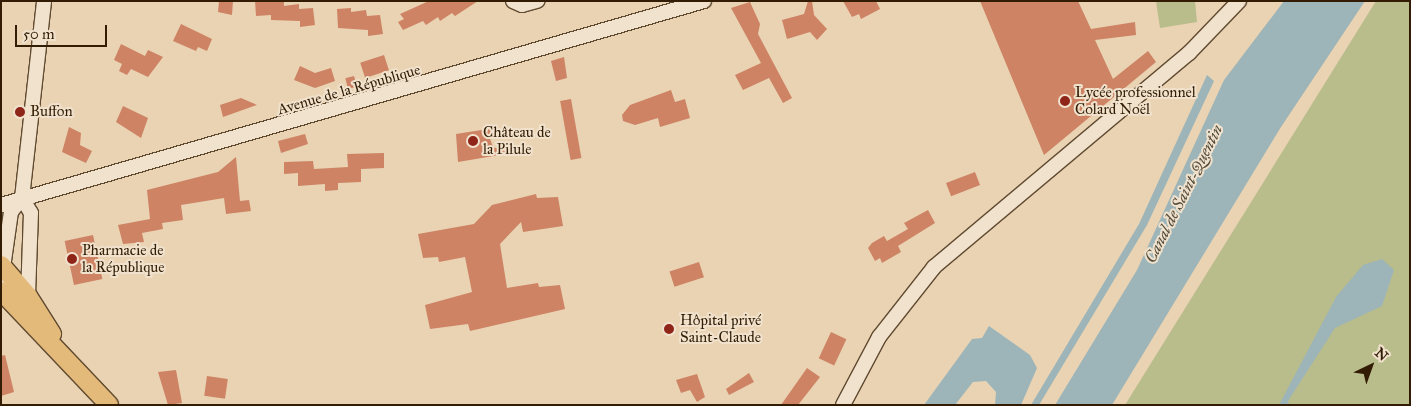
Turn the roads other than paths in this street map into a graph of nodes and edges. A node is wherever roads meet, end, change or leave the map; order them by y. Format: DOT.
graph roads {
  1 [pos="44,1"];
  2 [pos="513,1"];
  3 [pos="537,1"];
  4 [pos="704,1"];
  5 [pos="1239,1"];
  6 [pos="22,198"];
  7 [pos="1,205"];
  8 [pos="2,271"];
  9 [pos="1,291"];
  10 [pos="28,296"];
  11 [pos="66,356"];
  12 [pos="110,405"];
  13 [pos="843,405"];
  1 -- 6 [label="street"];
  2 -- 3 [label="street"];
  4 -- 6 [label="street, Avenue de la République"];
  5 -- 13 [label="street"];
  6 -- 7 [label="street, Avenue de la République"];
  6 -- 8 [label="street"];
  6 -- 10 [label="street"];
  8 -- 10 [label="main road"];
  9 -- 11 [label="main road"];
  10 -- 11 [label="main road"];
  11 -- 12 [label="main road"];
}
